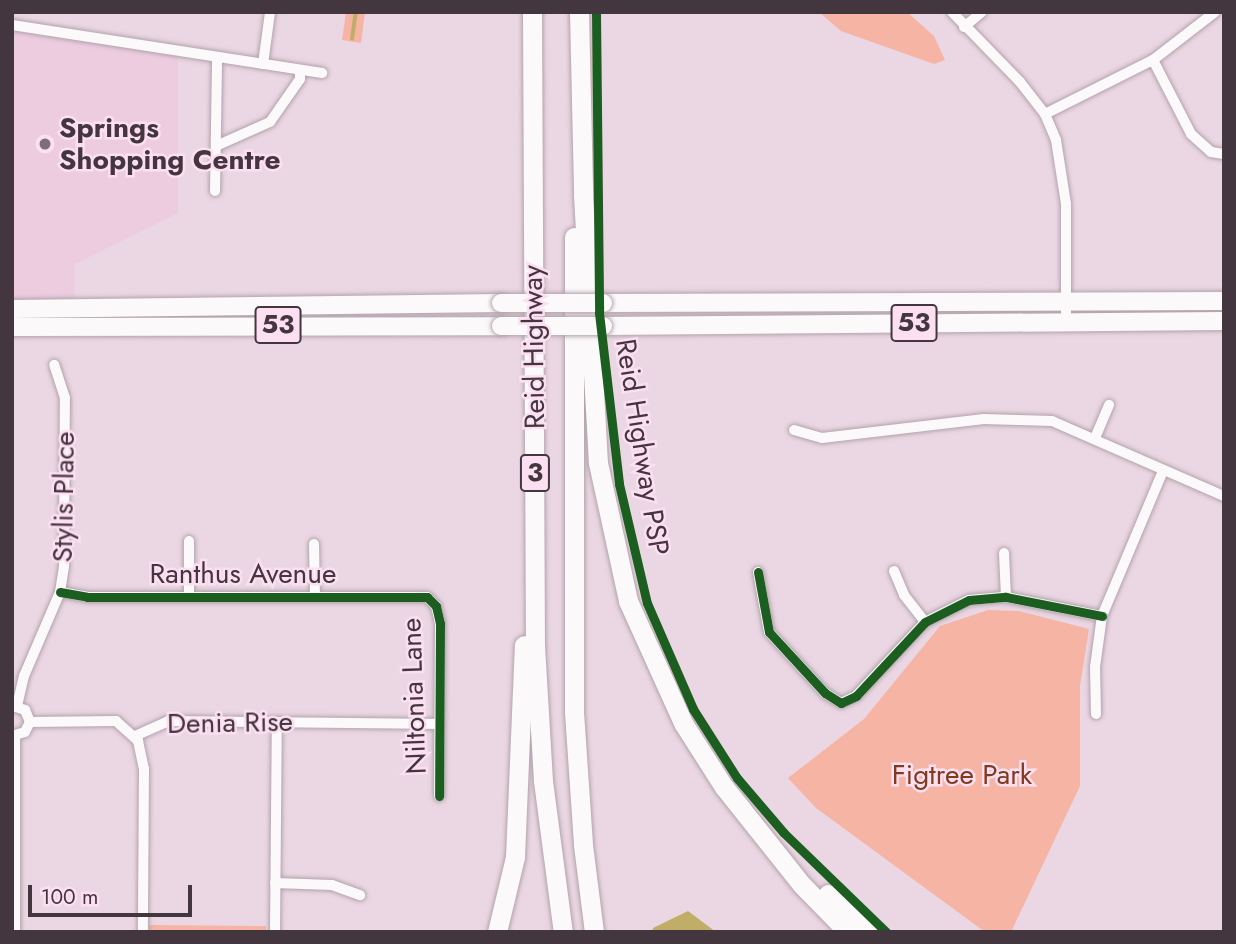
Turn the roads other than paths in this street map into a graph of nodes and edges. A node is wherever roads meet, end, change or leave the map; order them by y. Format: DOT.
graph roads {
  1 [pos="270,12"];
  2 [pos="532,12"];
  3 [pos="578,12"];
  4 [pos="952,12"];
  5 [pos="982,12"];
  6 [pos="1215,12"];
  7 [pos="12,25"];
  8 [pos="964,27"];
  9 [pos="217,57"];
  10 [pos="1153,60"];
  11 [pos="262,65"];
  12 [pos="300,70"];
  13 [pos="322,73"];
  14 [pos="1045,114"];
  15 [pos="216,146"];
  16 [pos="1224,154"];
  17 [pos="215,191"];
  18 [pos="1224,301"];
  19 [pos="1066,302"];
  20 [pos="12,309"];
  21 [pos="1224,321"];
  22 [pos="1066,322"];
  23 [pos="12,327"];
  24 [pos="54,365"];
  25 [pos="1109,404"];
  26 [pos="535,420"];
  27 [pos="794,430"];
  28 [pos="1095,438"];
  29 [pos="1163,471"];
  30 [pos="1224,496"];
  31 [pos="189,541"];
  32 [pos="314,544"];
  33 [pos="1004,553"];
  34 [pos="894,571"];
  35 [pos="758,572"];
  36 [pos="60,592"];
  37 [pos="315,596"];
  38 [pos="189,597"];
  39 [pos="427,597"];
  40 [pos="1006,597"];
  41 [pos="1102,616"];
  42 [pos="925,622"];
  43 [pos="15,706"];
  44 [pos="1096,714"];
  45 [pos="30,722"];
  46 [pos="277,722"];
  47 [pos="439,724"];
  48 [pos="14,736"];
  49 [pos="135,736"];
  50 [pos="439,796"];
  51 [pos="763,835"];
  52 [pos="275,883"];
  53 [pos="359,895"];
  54 [pos="15,932"];
  55 [pos="143,932"];
  56 [pos="275,932"];
  57 [pos="498,932"];
  58 [pos="563,932"];
  59 [pos="594,932"];
  60 [pos="848,932"];
  61 [pos="869,932"];
  1 -- 11 [label="street"];
  2 -- 26 [label="highway, Reid Highway / 3"];
  3 -- 51 [label="highway"];
  3 -- 59 [label="highway, Reid Highway / 3"];
  4 -- 8 [label="street"];
  5 -- 8 [label="street"];
  6 -- 10 [label="street"];
  7 -- 9 [label="street"];
  8 -- 14 [label="street"];
  9 -- 11 [label="street"];
  9 -- 15 [label="street"];
  10 -- 14 [label="street"];
  10 -- 16 [label="street"];
  11 -- 12 [label="street"];
  12 -- 13 [label="street"];
  12 -- 15 [label="street"];
  14 -- 19 [label="street"];
  15 -- 17 [label="street"];
  18 -- 19 [label="main road, 53"];
  19 -- 20 [label="main road, 53, bridge"];
  19 -- 22 [label="street"];
  21 -- 22 [label="main road, 53"];
  22 -- 23 [label="main road, 53, bridge"];
  24 -- 36 [label="street, Stylis Place"];
  25 -- 28 [label="street"];
  26 -- 57 [label="highway"];
  26 -- 58 [label="highway, Reid Highway / 3"];
  27 -- 28 [label="street"];
  28 -- 29 [label="street"];
  29 -- 30 [label="street"];
  29 -- 41 [label="street"];
  31 -- 38 [label="street"];
  32 -- 37 [label="street"];
  33 -- 40 [label="street"];
  34 -- 42 [label="street"];
  35 -- 42 [label="street"];
  36 -- 38 [label="street, Ranthus Avenue"];
  36 -- 43 [label="street, Stylis Place"];
  37 -- 38 [label="street, Ranthus Avenue"];
  37 -- 39 [label="street, Ranthus Avenue"];
  39 -- 47 [label="street, Niltonia Lane"];
  40 -- 41 [label="street"];
  40 -- 42 [label="street"];
  41 -- 44 [label="street"];
  43 -- 45 [label="street"];
  45 -- 48 [label="street"];
  45 -- 49 [label="street, Denia Rise"];
  46 -- 47 [label="street, Denia Rise"];
  46 -- 49 [label="street, Denia Rise"];
  46 -- 52 [label="street"];
  47 -- 50 [label="street, Niltonia Lane"];
  48 -- 54 [label="street"];
  49 -- 55 [label="street"];
  51 -- 60 [label="highway"];
  51 -- 61 [label="highway"];
  52 -- 53 [label="street"];
  52 -- 56 [label="street"];
}
